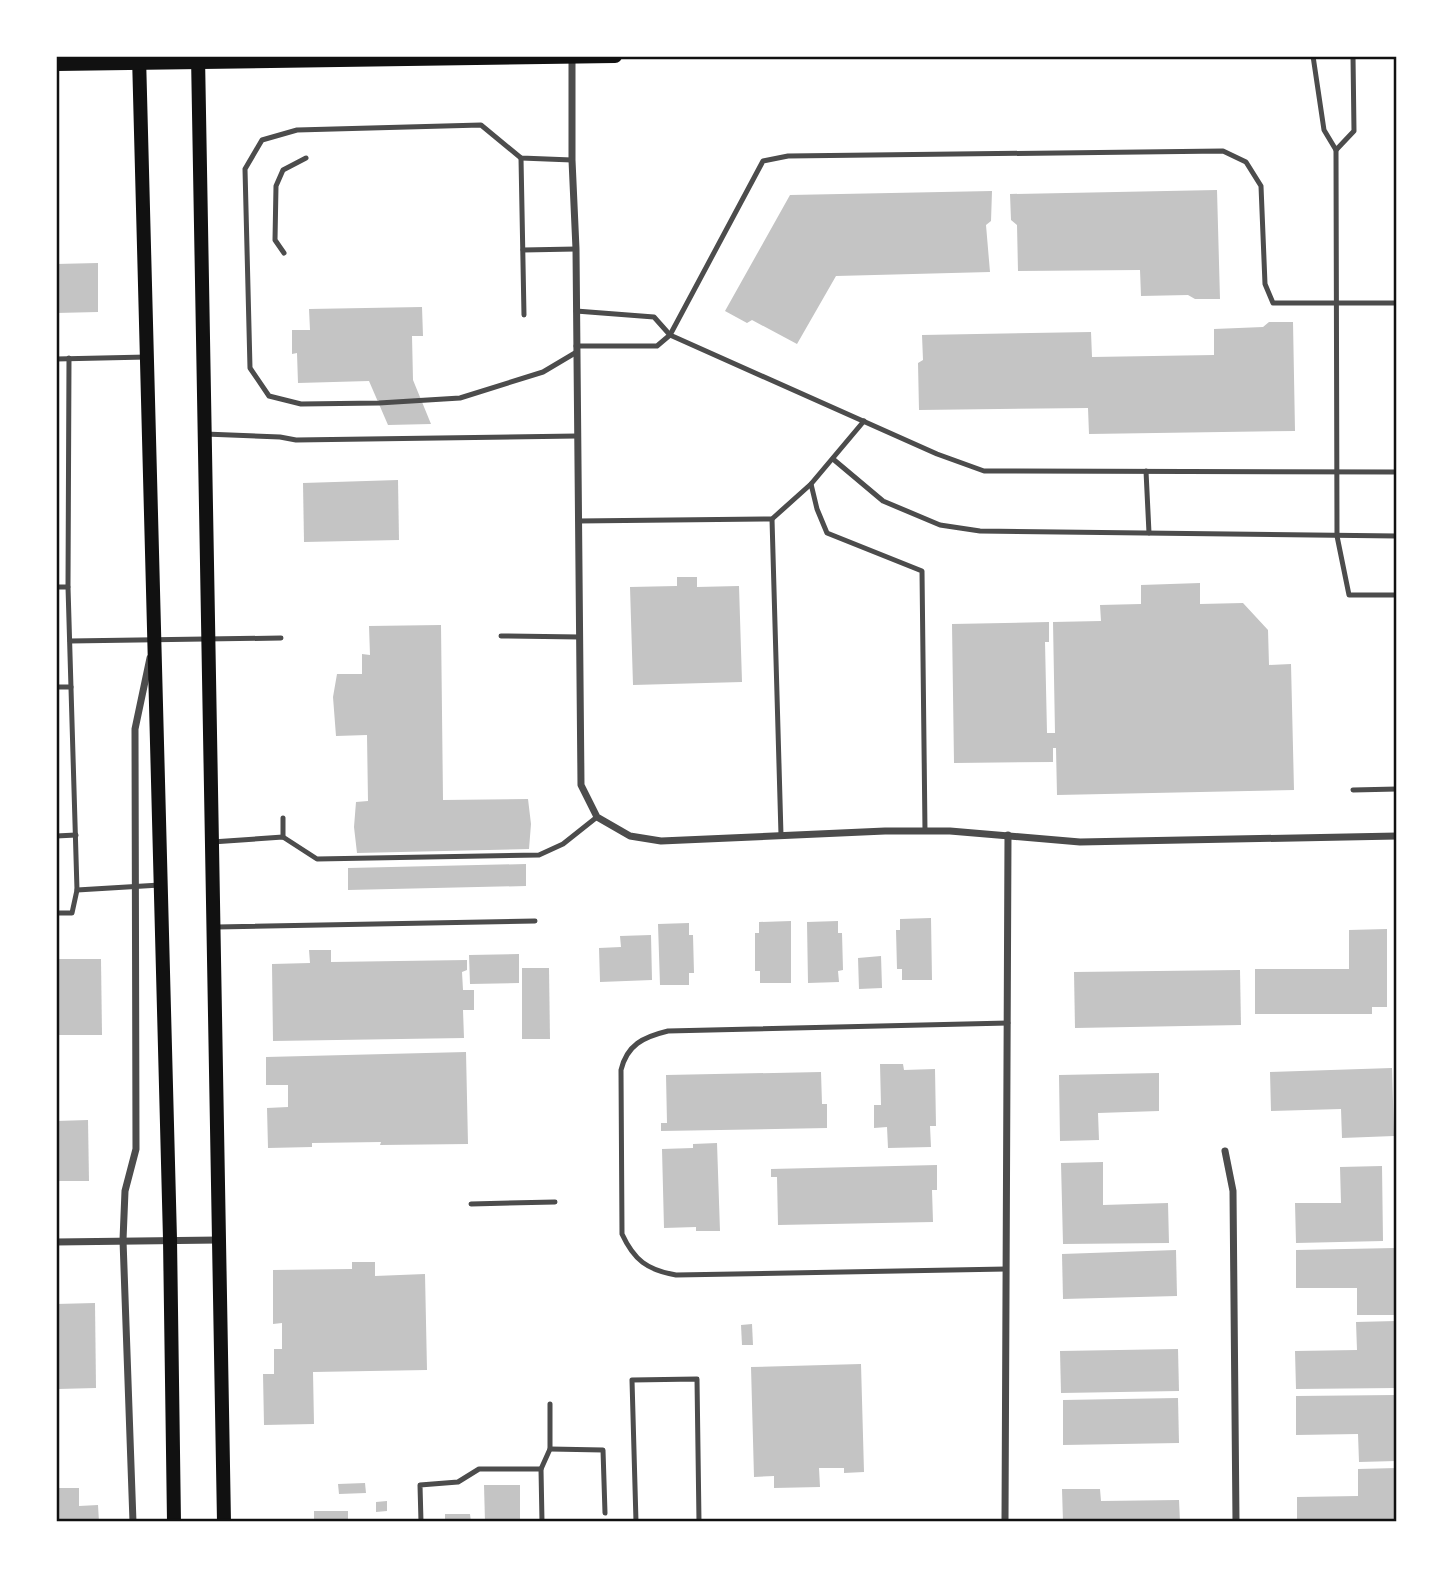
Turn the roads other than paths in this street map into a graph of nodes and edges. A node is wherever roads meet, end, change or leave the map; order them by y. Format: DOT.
graph roads {
  1 [pos="615,56"];
  2 [pos="1313,56"];
  3 [pos="1353,56"];
  4 [pos="431,57"];
  5 [pos="572,57"];
  6 [pos="360,58"];
  7 [pos="139,59"];
  8 [pos="198,59"];
  9 [pos="56,64"];
  10 [pos="1336,150"];
  11 [pos="306,158"];
  12 [pos="521,158"];
  13 [pos="572,160"];
  14 [pos="576,249"];
  15 [pos="523,250"];
  16 [pos="284,253"];
  17 [pos="1336,302"];
  18 [pos="1397,303"];
  19 [pos="576,311"];
  20 [pos="524,315"];
  21 [pos="670,335"];
  22 [pos="576,350"];
  23 [pos="147,357"];
  24 [pos="69,358"];
  25 [pos="56,359"];
  26 [pos="864,421"];
  27 [pos="205,434"];
  28 [pos="577,436"];
  29 [pos="833,459"];
  30 [pos="1146,471"];
  31 [pos="1336,472"];
  32 [pos="1397,472"];
  33 [pos="811,484"];
  34 [pos="772,519"];
  35 [pos="578,521"];
  36 [pos="1149,533"];
  37 [pos="1337,536"];
  38 [pos="1397,536"];
  39 [pos="56,587"];
  40 [pos="68,587"];
  41 [pos="1397,595"];
  42 [pos="501,636"];
  43 [pos="580,637"];
  44 [pos="154,638"];
  45 [pos="209,638"];
  46 [pos="281,638"];
  47 [pos="70,641"];
  48 [pos="56,687"];
  49 [pos="71,687"];
  50 [pos="1397,789"];
  51 [pos="1353,790"];
  52 [pos="597,817"];
  53 [pos="283,818"];
  54 [pos="925,831"];
  55 [pos="76,835"];
  56 [pos="781,835"];
  57 [pos="1008,835"];
  58 [pos="56,836"];
  59 [pos="1397,836"];
  60 [pos="283,837"];
  61 [pos="212,842"];
  62 [pos="160,885"];
  63 [pos="135,886"];
  64 [pos="78,890"];
  65 [pos="56,913"];
  66 [pos="535,921"];
  67 [pos="214,927"];
  68 [pos="1007,1023"];
  69 [pos="1224,1151"];
  70 [pos="555,1202"];
  71 [pos="471,1204"];
  72 [pos="170,1239"];
  73 [pos="123,1240"];
  74 [pos="219,1240"];
  75 [pos="56,1242"];
  76 [pos="1006,1269"];
  77 [pos="550,1404"];
  78 [pos="550,1449"];
  79 [pos="541,1469"];
  80 [pos="605,1513"];
  81 [pos="133,1522"];
  82 [pos="174,1522"];
  83 [pos="224,1522"];
  84 [pos="421,1522"];
  85 [pos="542,1522"];
  86 [pos="636,1522"];
  87 [pos="699,1522"];
  88 [pos="1005,1522"];
  89 [pos="1236,1522"];
  1 -- 5 [label="main road"];
  2 -- 10 [label="lane"];
  3 -- 10 [label="lane"];
  4 -- 5 [label="main road"];
  4 -- 6 [label="main road"];
  5 -- 13 [label="street"];
  6 -- 8 [label="main road"];
  7 -- 8 [label="main road"];
  7 -- 9 [label="main road"];
  7 -- 23 [label="main road"];
  8 -- 27 [label="main road"];
  10 -- 17 [label="lane"];
  11 -- 16 [label="lane"];
  12 -- 13 [label="lane"];
  12 -- 15 [label="lane"];
  12 -- 22 [label="lane"];
  13 -- 14 [label="street"];
  14 -- 15 [label="lane"];
  14 -- 19 [label="street"];
  15 -- 20 [label="lane"];
  17 -- 18 [label="lane"];
  17 -- 21 [label="lane"];
  17 -- 31 [label="lane"];
  19 -- 21 [label="lane"];
  19 -- 22 [label="street"];
  21 -- 22 [label="lane"];
  21 -- 26 [label="lane"];
  22 -- 28 [label="street"];
  23 -- 24 [label="lane"];
  23 -- 44 [label="main road"];
  24 -- 25 [label="lane"];
  24 -- 40 [label="lane"];
  26 -- 29 [label="lane"];
  26 -- 30 [label="lane"];
  27 -- 28 [label="lane"];
  27 -- 45 [label="main road"];
  28 -- 35 [label="street"];
  29 -- 33 [label="lane"];
  29 -- 36 [label="lane"];
  30 -- 31 [label="lane"];
  30 -- 36 [label="lane"];
  31 -- 32 [label="lane"];
  31 -- 37 [label="lane"];
  33 -- 34 [label="lane"];
  33 -- 54 [label="lane"];
  34 -- 35 [label="lane"];
  34 -- 56 [label="lane"];
  35 -- 43 [label="street"];
  36 -- 37 [label="lane"];
  37 -- 38 [label="lane"];
  37 -- 41 [label="lane"];
  39 -- 40 [label="lane"];
  40 -- 47 [label="lane"];
  42 -- 43 [label="lane"];
  43 -- 52 [label="street"];
  44 -- 45 [label="lane"];
  44 -- 47 [label="lane"];
  44 -- 62 [label="main road"];
  44 -- 63 [label="street"];
  45 -- 46 [label="lane"];
  45 -- 61 [label="main road"];
  47 -- 49 [label="lane"];
  48 -- 49 [label="lane"];
  49 -- 55 [label="lane"];
  50 -- 51 [label="lane"];
  52 -- 56 [label="street"];
  52 -- 60 [label="lane"];
  53 -- 60 [label="lane"];
  54 -- 56 [label="street"];
  54 -- 57 [label="street"];
  55 -- 58 [label="lane"];
  55 -- 64 [label="lane"];
  57 -- 59 [label="street"];
  57 -- 68 [label="street"];
  60 -- 61 [label="lane"];
  61 -- 67 [label="main road"];
  62 -- 63 [label="lane"];
  62 -- 72 [label="main road"];
  63 -- 64 [label="lane"];
  63 -- 73 [label="street"];
  64 -- 65 [label="lane"];
  66 -- 67 [label="lane"];
  67 -- 74 [label="main road"];
  68 -- 76 [label="street"];
  68 -- 76 [label="lane"];
  69 -- 89 [label="street"];
  70 -- 71 [label="lane"];
  72 -- 73 [label="street"];
  72 -- 74 [label="street"];
  72 -- 82 [label="main road"];
  73 -- 75 [label="street"];
  73 -- 81 [label="street"];
  74 -- 83 [label="main road"];
  76 -- 88 [label="street"];
  77 -- 78 [label="lane"];
  78 -- 79 [label="lane"];
  78 -- 80 [label="lane"];
  79 -- 84 [label="lane"];
  79 -- 85 [label="lane"];
  86 -- 87 [label="lane"];
}
